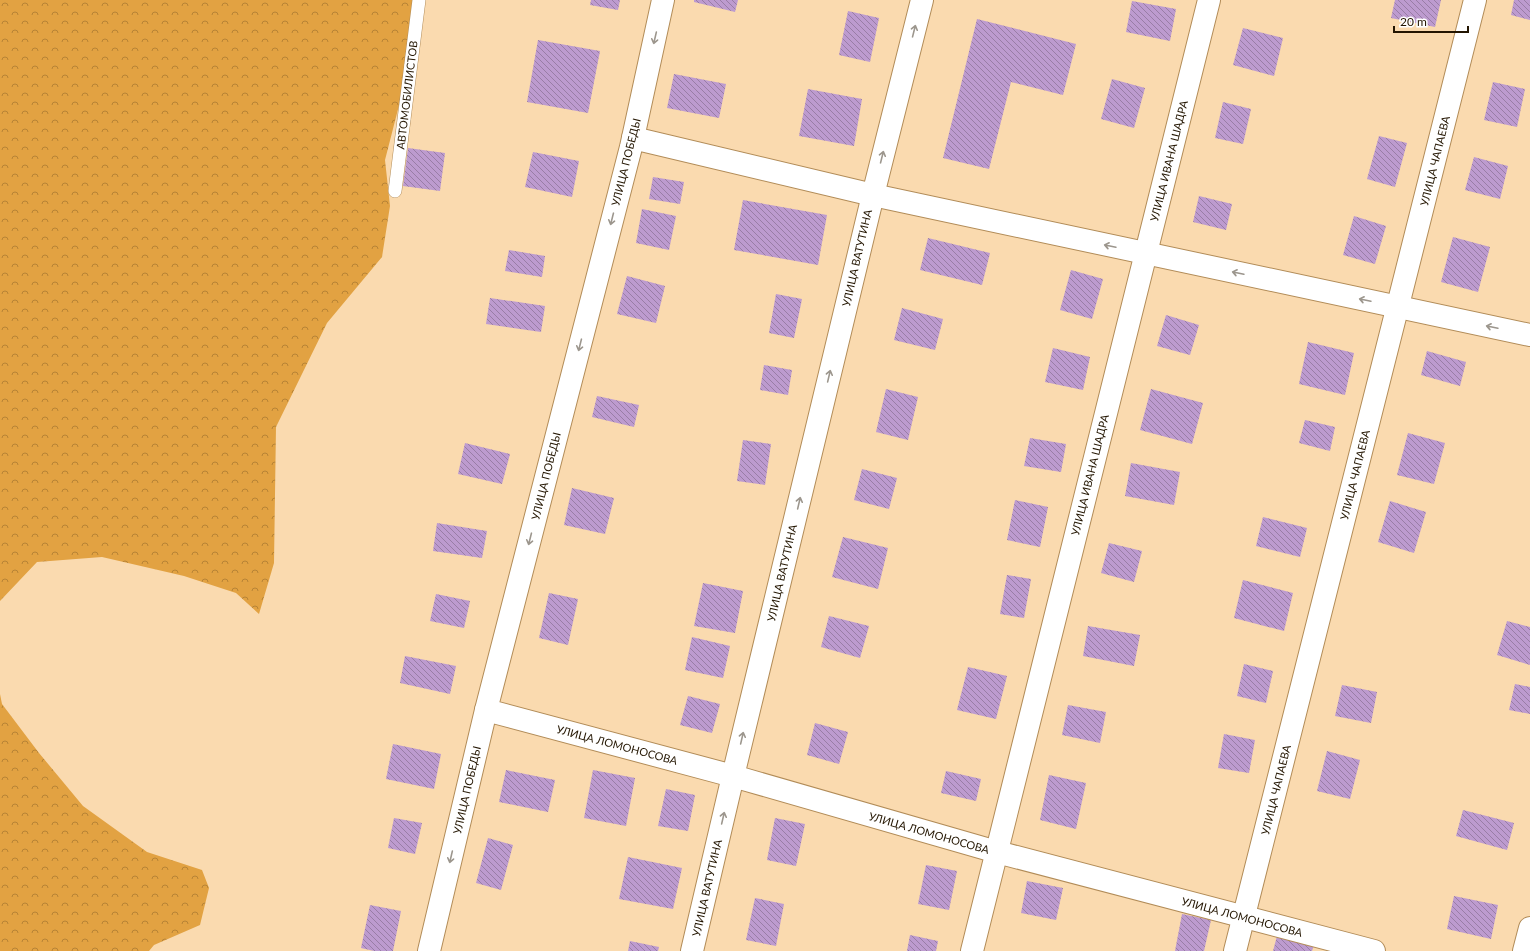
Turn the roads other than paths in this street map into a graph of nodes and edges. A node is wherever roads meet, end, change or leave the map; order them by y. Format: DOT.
graph roads {
  1 [pos="419,0"];
  2 [pos="664,0"];
  3 [pos="922,0"];
  4 [pos="1209,0"];
  5 [pos="1475,0"];
  6 [pos="633,138"];
  7 [pos="395,191"];
  8 [pos="872,195"];
  9 [pos="1146,253"];
  10 [pos="1398,307"];
  11 [pos="1530,335"];
  12 [pos="486,710"];
  13 [pos="733,776"];
  14 [pos="996,852"];
  15 [pos="1244,917"];
  16 [pos="1530,928"];
  17 [pos="429,951"];
  18 [pos="692,951"];
  19 [pos="972,951"];
  20 [pos="1236,951"];
  21 [pos="1374,951"];
  22 [pos="1524,951"];
  1 -- 7 [label="lane, АВТОМОБИЛИСТОВ"];
  2 -- 6 [label="street, УЛИЦА ПОБЕДЫ, one-way"];
  8 -- 3 [label="street, УЛИЦА ВАТУТИНА, one-way"];
  4 -- 9 [label="street, УЛИЦА ИВАНА ШАДРА"];
  5 -- 10 [label="street, УЛИЦА ЧАПАЕВА"];
  6 -- 8 [label="street"];
  6 -- 12 [label="street, УЛИЦА ПОБЕДЫ, one-way"];
  9 -- 8 [label="street, one-way"];
  13 -- 8 [label="street, УЛИЦА ВАТУТИНА, one-way"];
  10 -- 9 [label="street, one-way"];
  9 -- 14 [label="street, УЛИЦА ИВАНА ШАДРА"];
  11 -- 10 [label="street, one-way"];
  10 -- 15 [label="street, УЛИЦА ЧАПАЕВА"];
  12 -- 13 [label="street, УЛИЦА ЛОМОНОСОВА"];
  12 -- 17 [label="street, УЛИЦА ПОБЕДЫ, one-way"];
  13 -- 14 [label="street, УЛИЦА ЛОМОНОСОВА"];
  18 -- 13 [label="street, УЛИЦА ВАТУТИНА, one-way"];
  14 -- 15 [label="street, УЛИЦА ЛОМОНОСОВА"];
  14 -- 19 [label="street, УЛИЦА ИВАНА ШАДРА"];
  15 -- 20 [label="street, УЛИЦА ЧАПАЕВА"];
  15 -- 21 [label="street, УЛИЦА ЛОМОНОСОВА"];
  16 -- 22 [label="street"];
}
